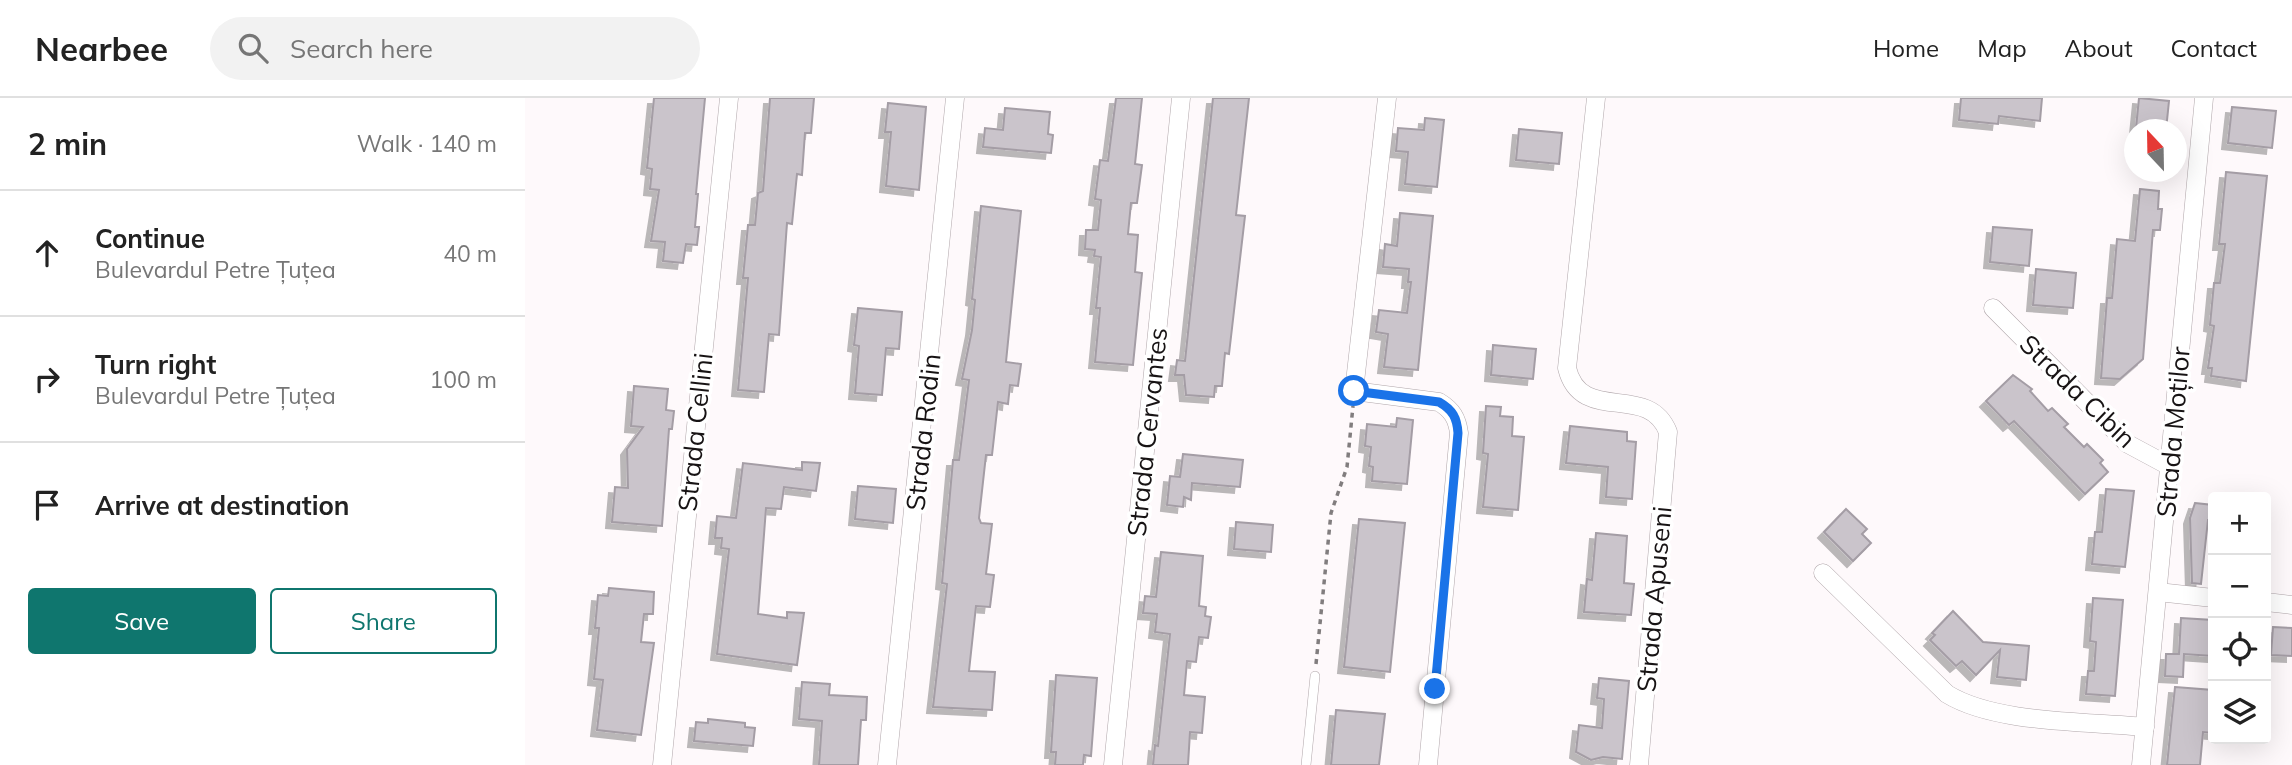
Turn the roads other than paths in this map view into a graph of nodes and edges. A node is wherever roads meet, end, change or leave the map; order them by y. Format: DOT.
graph roads {
  1 [pos="729,98"];
  2 [pos="955,98"];
  3 [pos="1181,98"];
  4 [pos="1387,98"];
  5 [pos="1596,98"];
  6 [pos="2204,98"];
  7 [pos="1993,308"];
  8 [pos="2169,466"];
  9 [pos="1823,573"];
  10 [pos="2158,592"];
  11 [pos="2208,597"];
  12 [pos="2271,603"];
  13 [pos="2292,605"];
  14 [pos="1315,676"];
  15 [pos="2145,727"];
  16 [pos="661,765"];
  17 [pos="887,765"];
  18 [pos="1112,765"];
  19 [pos="1306,765"];
  20 [pos="1428,765"];
  21 [pos="1639,765"];
  22 [pos="2141,765"];
  1 -- 16 [label="street, Strada Cellini"];
  2 -- 17 [label="street, Strada Rodin"];
  3 -- 18 [label="street, Strada Cervantes"];
  4 -- 20 [label="street"];
  5 -- 21 [label="street, Strada Apuseni"];
  6 -- 8 [label="street, Strada Moților"];
  7 -- 8 [label="street, Strada Cibin"];
  8 -- 10 [label="street, Strada Moților"];
  9 -- 15 [label="street"];
  10 -- 11 [label="street"];
  10 -- 15 [label="street, Strada Moților"];
  12 -- 13 [label="street"];
  14 -- 19 [label="lane"];
  15 -- 22 [label="street, Strada Moților"];
}
